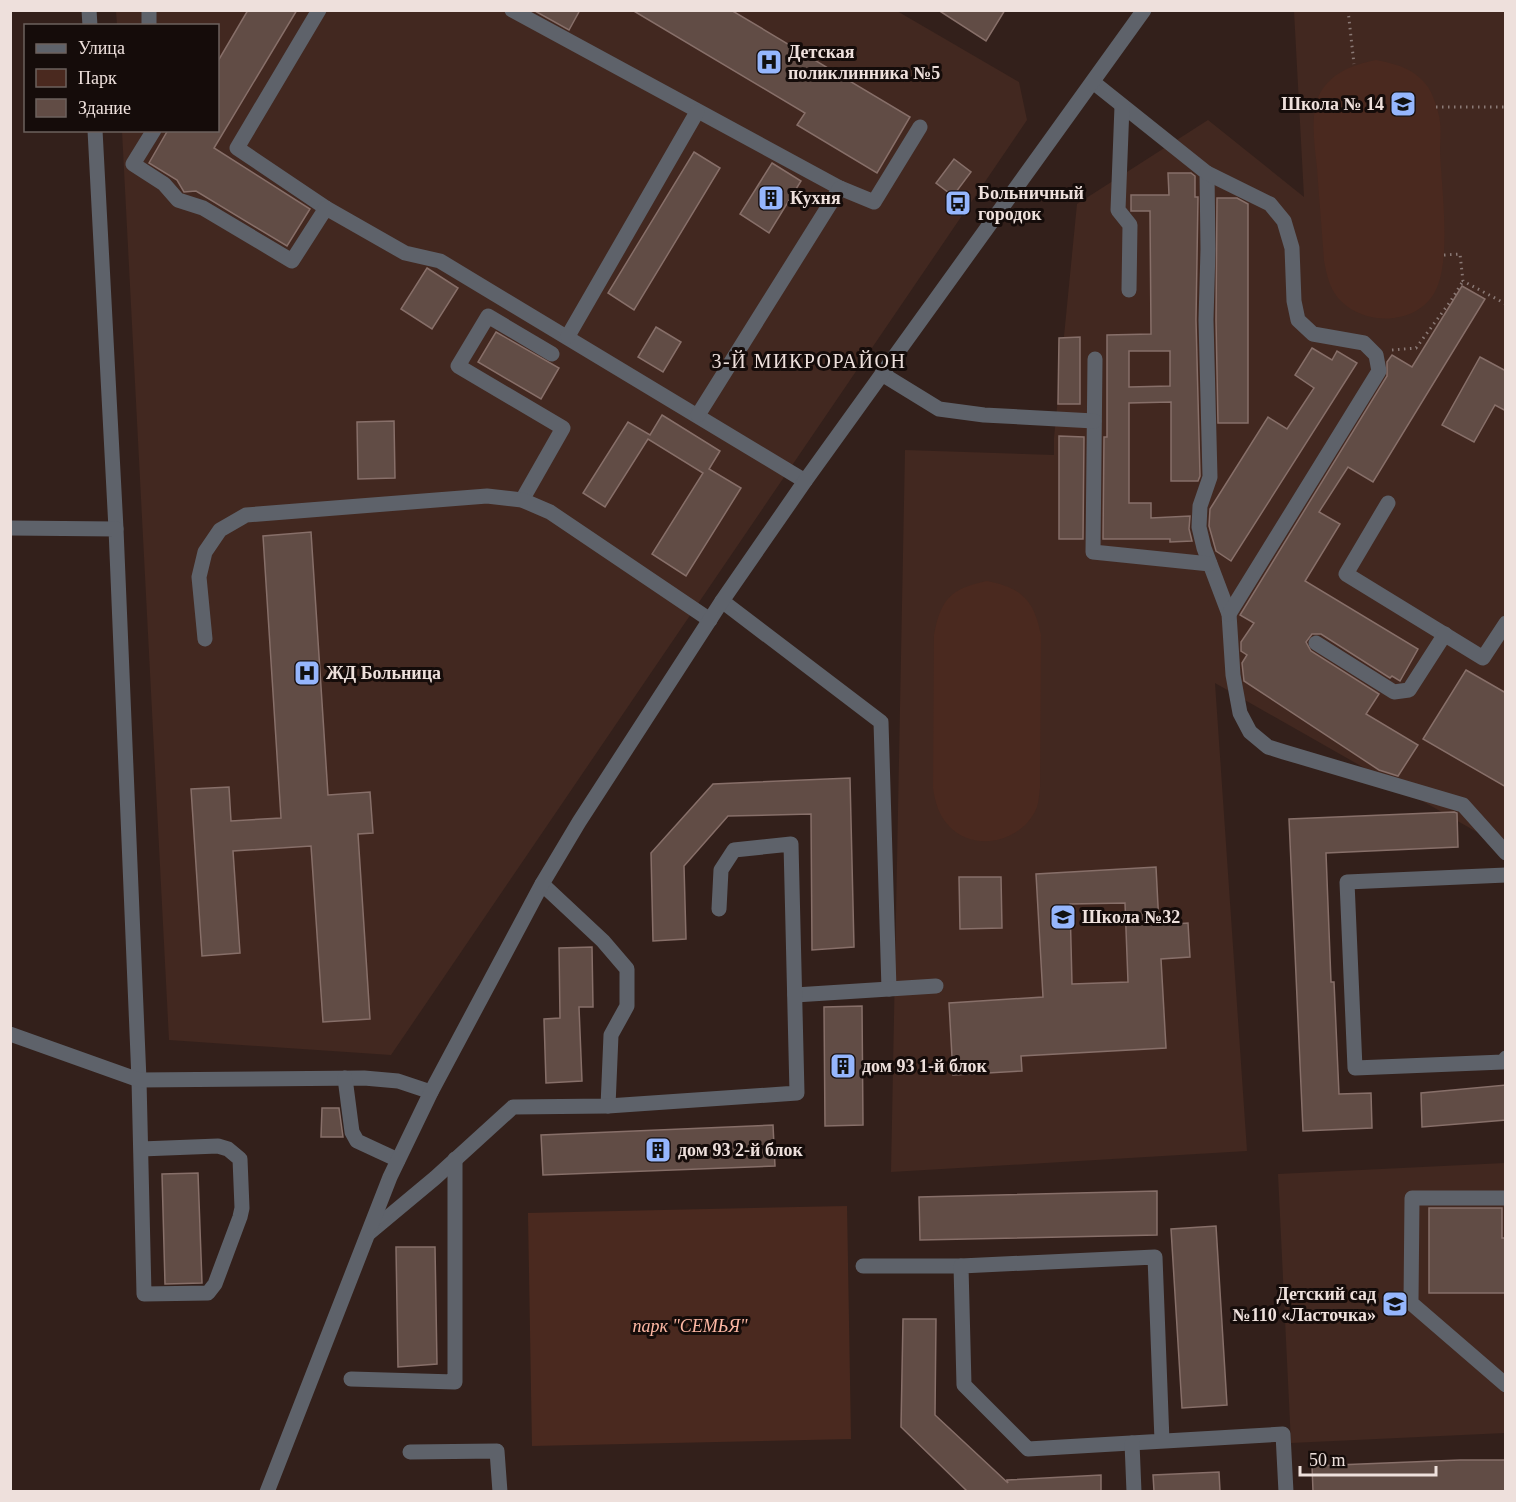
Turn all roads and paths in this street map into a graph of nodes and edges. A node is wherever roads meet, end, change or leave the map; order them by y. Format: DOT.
graph roads {
  1 [pos="319,10"];
  2 [pos="1144,10"];
  3 [pos="1348,10"];
  4 [pos="519,12"];
  5 [pos="1354,64"];
  6 [pos="1093,82"];
  7 [pos="1122,105"];
  8 [pos="1436,107"];
  9 [pos="1506,107"];
  10 [pos="697,112"];
  11 [pos="920,127"];
  12 [pos="95,132"];
  13 [pos="151,133"];
  14 [pos="1207,173"];
  15 [pos="840,188"];
  16 [pos="326,207"];
  17 [pos="1444,255"];
  18 [pos="1463,281"];
  19 [pos="1129,290"];
  20 [pos="1506,304"];
  21 [pos="567,336"];
  22 [pos="552,354"];
  23 [pos="1376,355"];
  24 [pos="1095,359"];
  25 [pos="882,374"];
  26 [pos="698,415"];
  27 [pos="1094,421"];
  28 [pos="806,481"];
  29 [pos="522,500"];
  30 [pos="1388,503"];
  31 [pos="10,528"];
  32 [pos="116,528"];
  33 [pos="1210,564"];
  34 [pos="722,601"];
  35 [pos="1229,614"];
  36 [pos="710,620"];
  37 [pos="1506,623"];
  38 [pos="1445,634"];
  39 [pos="205,639"];
  40 [pos="1316,643"];
  41 [pos="1506,853"];
  42 [pos="1506,875"];
  43 [pos="542,884"];
  44 [pos="719,909"];
  45 [pos="936,986"];
  46 [pos="889,989"];
  47 [pos="795,994"];
  48 [pos="10,1034"];
  49 [pos="1506,1059"];
  50 [pos="345,1078"];
  51 [pos="139,1080"];
  52 [pos="431,1092"];
  53 [pos="608,1106"];
  54 [pos="141,1149"];
  55 [pos="455,1159"];
  56 [pos="398,1160"];
  57 [pos="1506,1198"];
  58 [pos="367,1235"];
  59 [pos="863,1266"];
  60 [pos="961,1266"];
  61 [pos="351,1379"];
  62 [pos="1506,1385"];
  63 [pos="1162,1441"];
  64 [pos="1132,1443"];
  65 [pos="410,1452"];
  66 [pos="267,1491"];
  67 [pos="500,1491"];
  68 [pos="1134,1491"];
  69 [pos="1286,1491"];
  1 -- 16 [label="street"];
  2 -- 6 [label="street"];
  3 -- 5 [label="path"];
  4 -- 10 [label="street"];
  6 -- 7 [label="street"];
  6 -- 25 [label="street"];
  7 -- 14 [label="street"];
  7 -- 19 [label="street"];
  8 -- 9 [label="path"];
  10 -- 15 [label="street"];
  10 -- 21 [label="street"];
  11 -- 15 [label="street"];
  12 -- 32 [label="street"];
  13 -- 16 [label="street"];
  14 -- 23 [label="street"];
  14 -- 33 [label="street"];
  15 -- 26 [label="street"];
  16 -- 21 [label="street"];
  17 -- 18 [label="path"];
  18 -- 20 [label="path"];
  18 -- 23 [label="path"];
  21 -- 26 [label="street"];
  22 -- 29 [label="street"];
  23 -- 35 [label="street"];
  24 -- 27 [label="street"];
  25 -- 27 [label="street"];
  25 -- 28 [label="street"];
  26 -- 28 [label="street"];
  27 -- 33 [label="street"];
  28 -- 34 [label="street"];
  29 -- 36 [label="street"];
  29 -- 39 [label="street"];
  30 -- 38 [label="street"];
  31 -- 32 [label="street"];
  32 -- 51 [label="street"];
  33 -- 35 [label="street"];
  34 -- 36 [label="street"];
  34 -- 46 [label="street"];
  35 -- 41 [label="street"];
  36 -- 43 [label="street"];
  37 -- 38 [label="street"];
  38 -- 40 [label="street"];
  42 -- 49 [label="street"];
  43 -- 52 [label="street"];
  43 -- 53 [label="street"];
  44 -- 47 [label="street"];
  45 -- 46 [label="street"];
  46 -- 47 [label="street"];
  47 -- 53 [label="street"];
  48 -- 51 [label="street"];
  50 -- 51 [label="street"];
  50 -- 52 [label="street"];
  50 -- 56 [label="street"];
  51 -- 54 [label="street"];
  52 -- 56 [label="street"];
  53 -- 55 [label="street"];
  54 -- 54 [label="street"];
  55 -- 58 [label="street"];
  55 -- 61 [label="street"];
  56 -- 58 [label="street"];
  57 -- 62 [label="street"];
  58 -- 66 [label="street"];
  59 -- 60 [label="street"];
  60 -- 63 [label="street"];
  60 -- 64 [label="street"];
  63 -- 64 [label="street"];
  63 -- 69 [label="street"];
  64 -- 68 [label="street"];
  65 -- 67 [label="street"];
}
